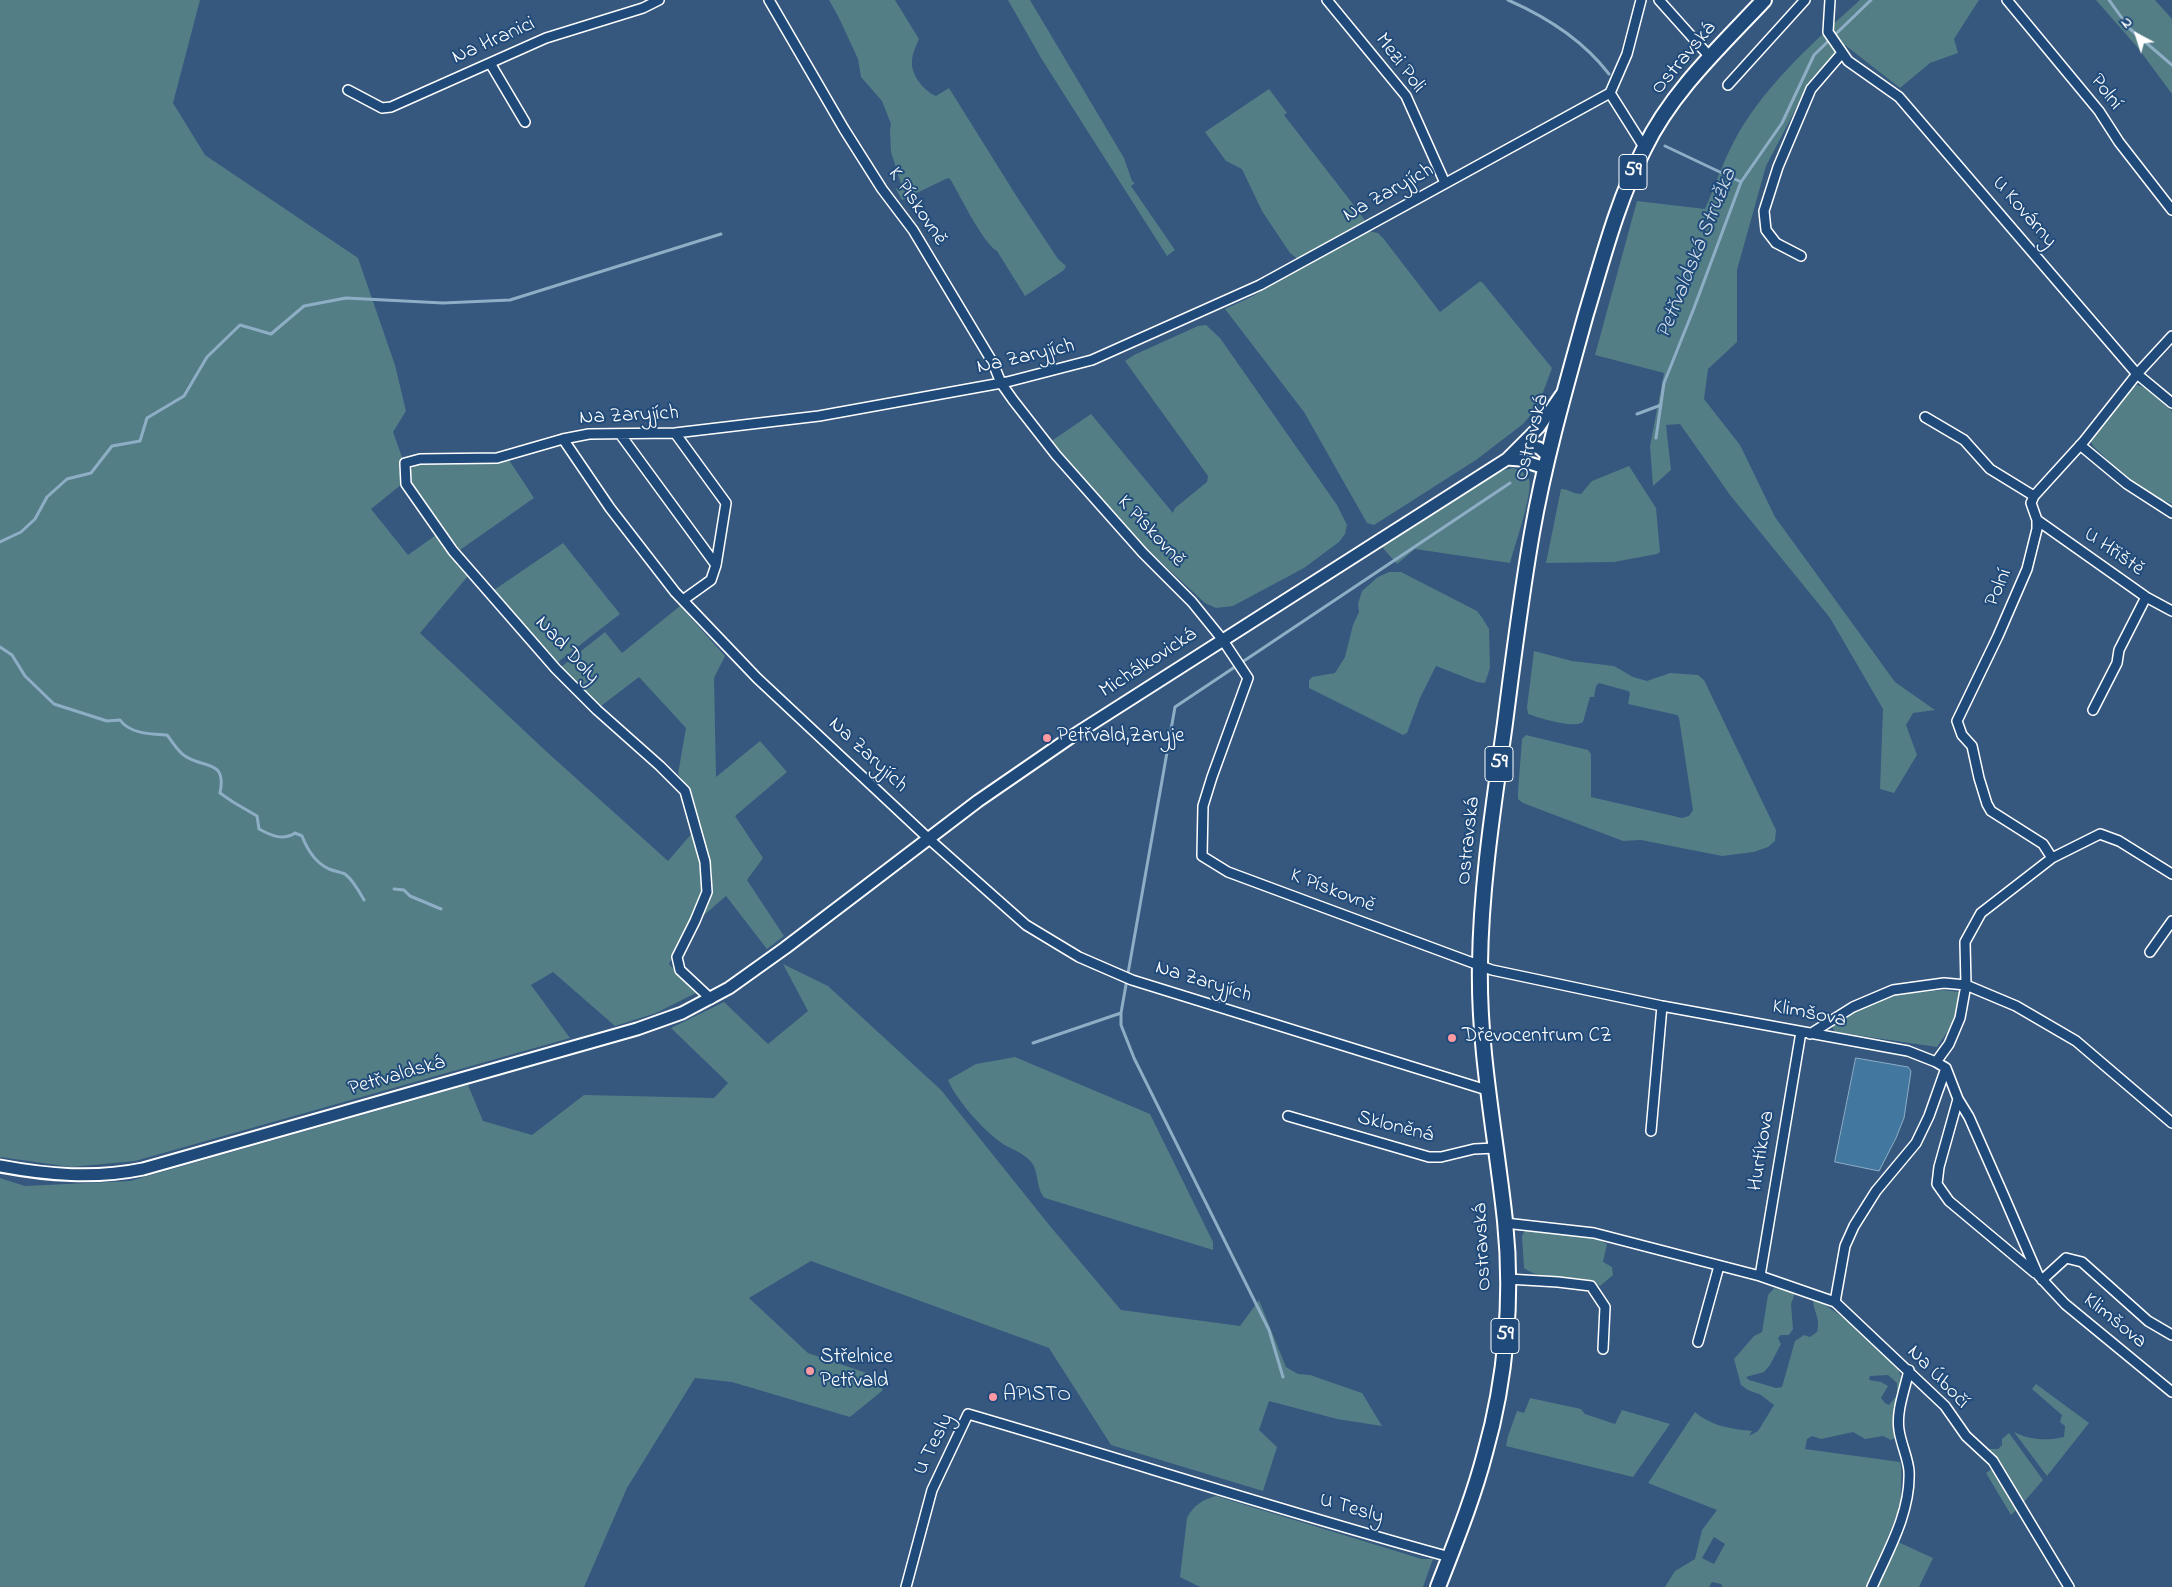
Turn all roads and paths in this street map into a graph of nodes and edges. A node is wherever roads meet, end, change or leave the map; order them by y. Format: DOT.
graph roads {
  1 [pos="659,0"];
  2 [pos="769,0"];
  3 [pos="1327,0"];
  4 [pos="1641,0"];
  5 [pos="1659,0"];
  6 [pos="1764,0"];
  7 [pos="1805,0"];
  8 [pos="1830,0"];
  9 [pos="2007,0"];
  10 [pos="1842,53"];
  11 [pos="1710,57"];
  12 [pos="490,63"];
  13 [pos="1728,85"];
  14 [pos="348,90"];
  15 [pos="1610,93"];
  16 [pos="525,122"];
  17 [pos="1644,147"];
  18 [pos="1445,183"];
  19 [pos="2172,210"];
  20 [pos="1801,256"];
  21 [pos="2172,336"];
  22 [pos="2137,374"];
  23 [pos="1001,383"];
  24 [pos="1566,387"];
  25 [pos="2172,404"];
  26 [pos="1925,417"];
  27 [pos="675,433"];
  28 [pos="620,434"];
  29 [pos="563,439"];
  30 [pos="1523,444"];
  31 [pos="2080,445"];
  32 [pos="1506,459"];
  33 [pos="1547,462"];
  34 [pos="2034,496"];
  35 [pos="2172,513"];
  36 [pos="2037,520"];
  37 [pos="716,565"];
  38 [pos="2146,598"];
  39 [pos="683,600"];
  40 [pos="2172,611"];
  41 [pos="1222,639"];
  42 [pos="2093,710"];
  43 [pos="929,839"];
  44 [pos="2052,858"];
  45 [pos="2172,874"];
  46 [pos="2172,921"];
  47 [pos="785,948"];
  48 [pos="2150,952"];
  49 [pos="1479,966"];
  50 [pos="1966,985"];
  51 [pos="711,999"];
  52 [pos="1662,1006"];
  53 [pos="1805,1033"];
  54 [pos="1936,1062"];
  55 [pos="1946,1068"];
  56 [pos="1490,1091"];
  57 [pos="1958,1099"];
  58 [pos="1288,1116"];
  59 [pos="2172,1124"];
  60 [pos="1651,1131"];
  61 [pos="1495,1148"];
  62 [pos="0,1166"];
  63 [pos="1505,1223"];
  64 [pos="1719,1266"];
  65 [pos="1760,1276"];
  66 [pos="2040,1277"];
  67 [pos="1508,1279"];
  68 [pos="1835,1302"];
  69 [pos="2172,1335"];
  70 [pos="1698,1342"];
  71 [pos="1602,1349"];
  72 [pos="1909,1370"];
  73 [pos="2172,1392"];
  74 [pos="1450,1557"];
  75 [pos="906,1587"];
  76 [pos="1438,1587"];
  77 [pos="1872,1587"];
  78 [pos="2069,1587"];
  1 -- 12 [label="street, Na Hranici"];
  2 -- 23 [label="street, K Pískovně"];
  3 -- 18 [label="street, Mezi Poli"];
  4 -- 15 [label="street"];
  5 -- 11 [label="street"];
  6 -- 11 [label="main road, Ostravská / 59"];
  7 -- 13 [label="street"];
  8 -- 10 [label="street, U Kovárny"];
  9 -- 19 [label="street, Polní"];
  10 -- 20 [label="street"];
  10 -- 22 [label="street, U Kovárny"];
  11 -- 17 [label="main road, Ostravská / 59"];
  12 -- 14 [label="street, Na Hranici"];
  12 -- 16 [label="street"];
  15 -- 17 [label="street"];
  15 -- 18 [label="street, Na Zaryjích"];
  17 -- 24 [label="main road, Ostravská / 59"];
  18 -- 23 [label="street, Na Zaryjích"];
  21 -- 22 [label="street"];
  22 -- 25 [label="street, U Kovárny"];
  22 -- 31 [label="street"];
  23 -- 27 [label="street, Na Zaryjích"];
  23 -- 41 [label="street, K Pískovně"];
  24 -- 30 [label="street, Michálkovická"];
  24 -- 33 [label="main road, Ostravská / 59"];
  26 -- 34 [label="street"];
  27 -- 28 [label="street, Na Zaryjích"];
  27 -- 37 [label="street"];
  28 -- 29 [label="street, Na Zaryjích"];
  28 -- 37 [label="street"];
  29 -- 39 [label="street, Na Zaryjích"];
  29 -- 51 [label="street, Nad Doly"];
  30 -- 32 [label="street, Michálkovická"];
  30 -- 33 [label="street"];
  31 -- 34 [label="street"];
  31 -- 35 [label="street"];
  32 -- 33 [label="street"];
  32 -- 41 [label="street, Michálkovická"];
  33 -- 49 [label="main road, Ostravská / 59"];
  34 -- 36 [label="street, Polní"];
  36 -- 38 [label="street, U Hřiště"];
  36 -- 44 [label="street, Polní"];
  37 -- 39 [label="street"];
  38 -- 40 [label="street, U Hřiště"];
  38 -- 42 [label="street"];
  39 -- 43 [label="street, Na Zaryjích"];
  41 -- 43 [label="street, Michálkovická"];
  41 -- 49 [label="street, K Pískovně"];
  43 -- 47 [label="street, Michálkovická"];
  43 -- 56 [label="street, Na Zaryjích"];
  44 -- 45 [label="street"];
  44 -- 50 [label="street"];
  46 -- 48 [label="street"];
  47 -- 51 [label="street, Petřvaldská"];
  49 -- 52 [label="street, Klimšova"];
  49 -- 56 [label="main road, Ostravská / 59"];
  50 -- 53 [label="street"];
  50 -- 54 [label="street"];
  50 -- 59 [label="street"];
  51 -- 62 [label="street, Petřvaldská"];
  52 -- 53 [label="street, Klimšova"];
  52 -- 60 [label="street"];
  53 -- 54 [label="street, Klimšova"];
  53 -- 65 [label="street, Hurtíkova"];
  54 -- 55 [label="street, Klimšova"];
  55 -- 57 [label="street, Klimšova"];
  55 -- 68 [label="street"];
  56 -- 61 [label="main road, Ostravská / 59"];
  57 -- 66 [label="street, Klimšova"];
  57 -- 66 [label="street, Klimšova"];
  58 -- 61 [label="street, Skloněná"];
  61 -- 63 [label="main road, Ostravská / 59"];
  63 -- 64 [label="street, Na Úbočí"];
  63 -- 67 [label="main road, Ostravská / 59"];
  64 -- 65 [label="street, Na Úbočí"];
  64 -- 70 [label="street"];
  65 -- 68 [label="street, Na Úbočí"];
  66 -- 69 [label="street"];
  66 -- 73 [label="street, Klimšova"];
  67 -- 71 [label="street"];
  67 -- 74 [label="main road, Ostravská / 59"];
  68 -- 72 [label="street, Na Úbočí"];
  72 -- 77 [label="street"];
  72 -- 78 [label="street, Na Úbočí"];
  74 -- 75 [label="street, U Tesly"];
  74 -- 76 [label="main road, Ostravská / 59"];
}
